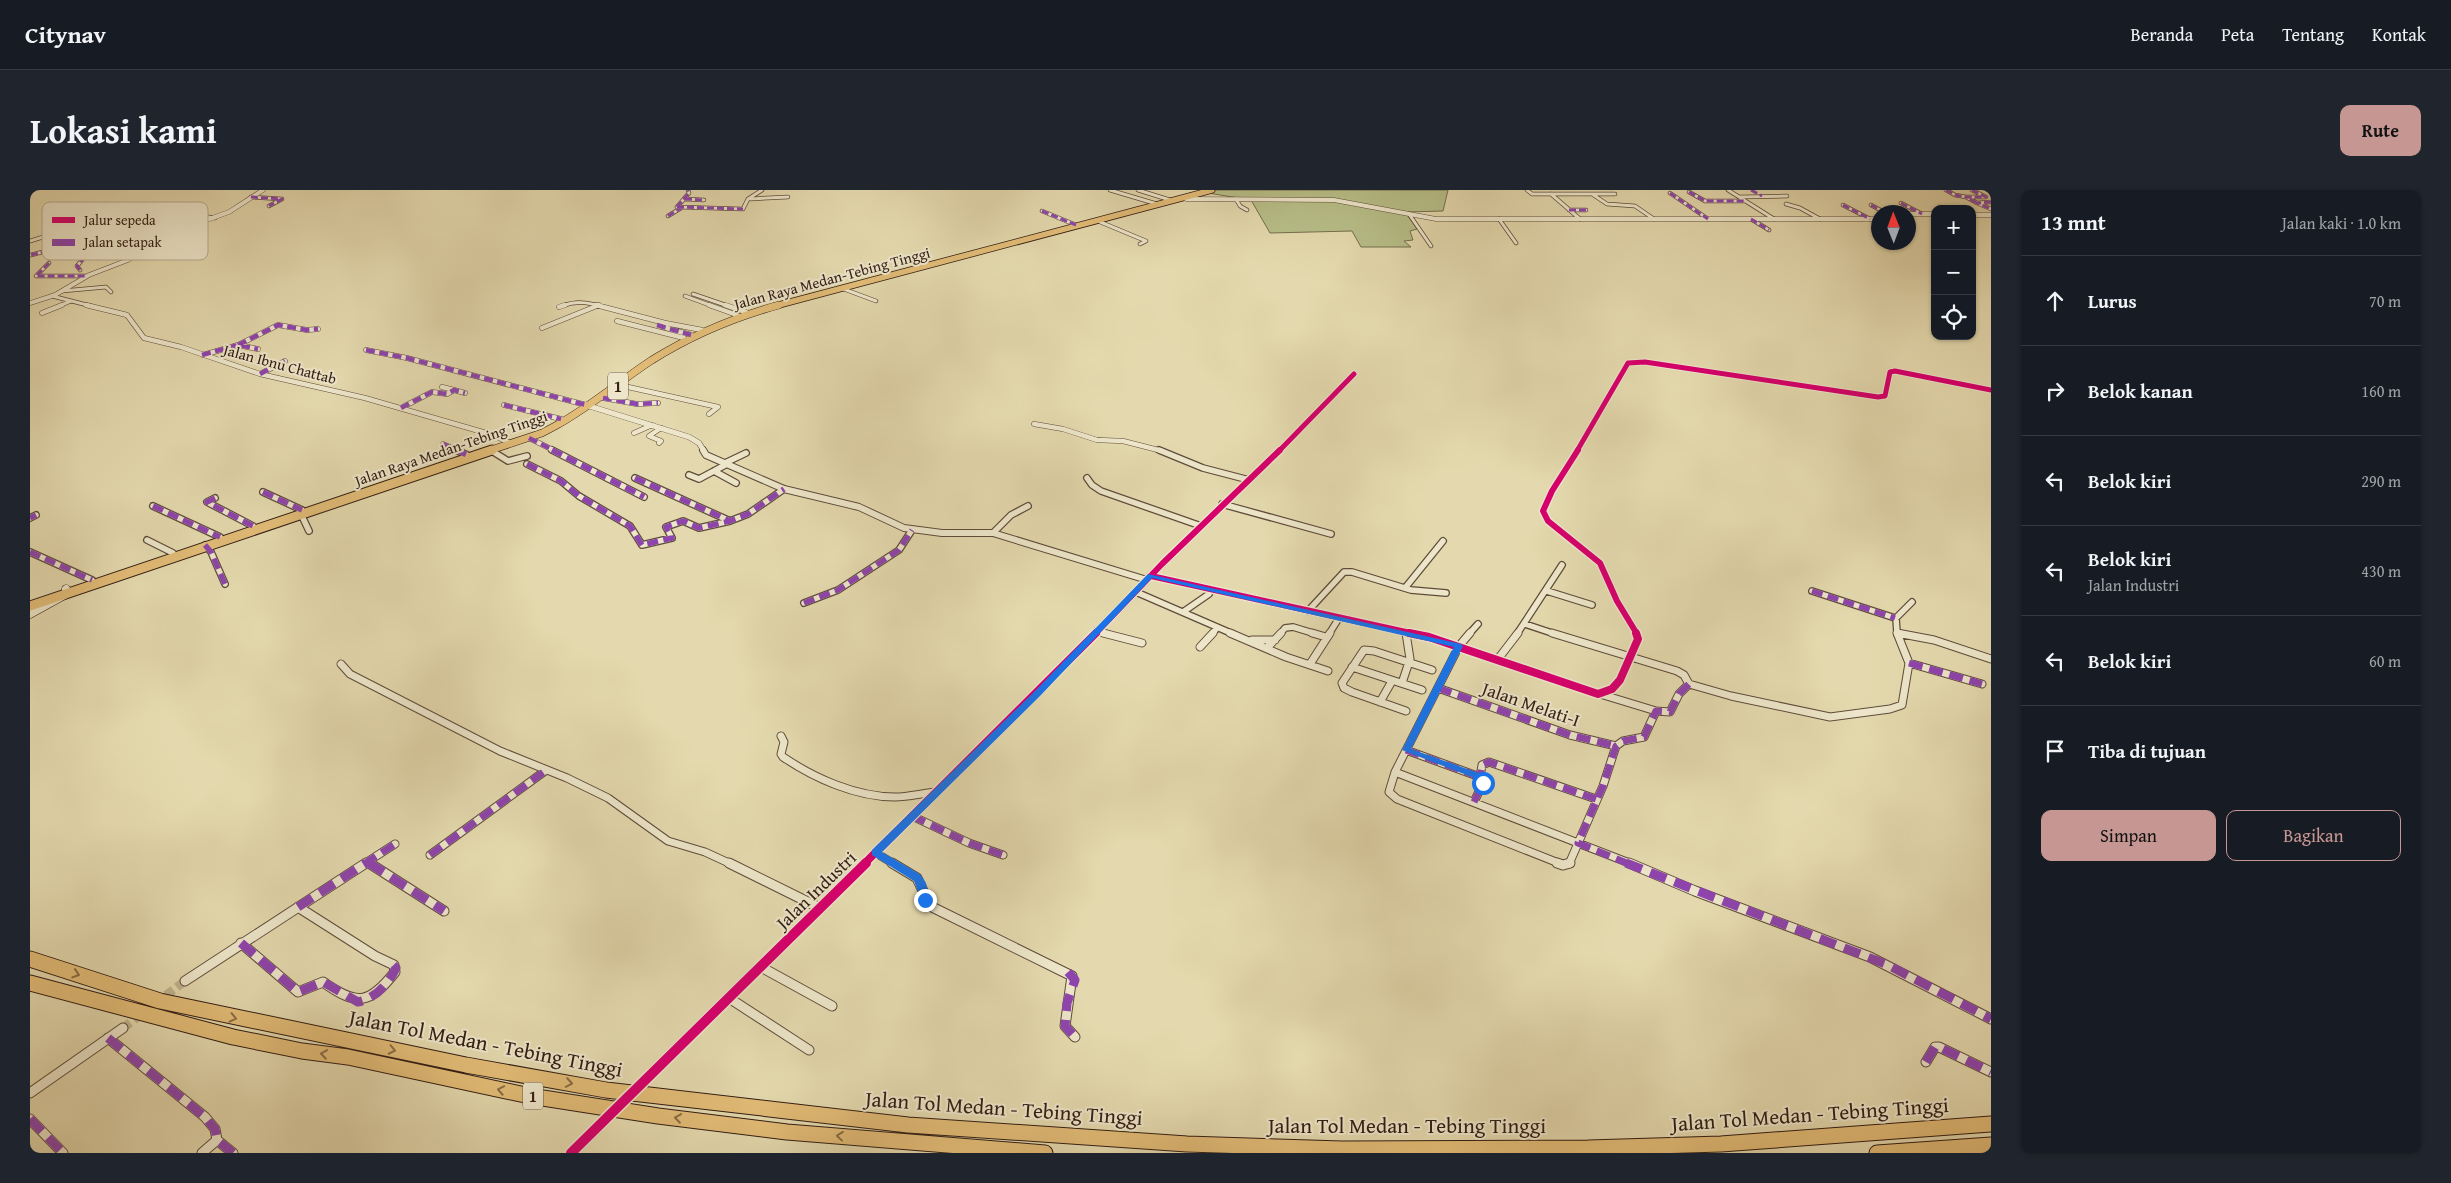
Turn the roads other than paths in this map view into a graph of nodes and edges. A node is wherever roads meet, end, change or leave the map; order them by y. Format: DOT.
graph roads {
  1 [pos="263,190"];
  2 [pos="688,190"];
  3 [pos="762,190"];
  4 [pos="1110,190"];
  5 [pos="1138,190"];
  6 [pos="1205,190"];
  7 [pos="1212,190"];
  8 [pos="1527,190"];
  9 [pos="1600,190"];
  10 [pos="1728,190"];
  11 [pos="1751,190"];
  12 [pos="1946,190"];
  13 [pos="1972,190"];
  14 [pos="1689,192"];
  15 [pos="1670,193"];
  16 [pos="1551,194"];
  17 [pos="1592,194"];
  18 [pos="1604,194"];
  19 [pos="1616,194"];
  20 [pos="1738,196"];
  21 [pos="1762,196"];
  22 [pos="1787,196"];
  23 [pos="251,197"];
  24 [pos="788,197"];
  25 [pos="1966,197"];
  26 [pos="685,199"];
  27 [pos="697,199"];
  28 [pos="748,199"];
  29 [pos="1186,199"];
  30 [pos="1236,199"];
  31 [pos="704,200"];
  32 [pos="1170,200"];
  33 [pos="1745,201"];
  34 [pos="1977,202"];
  35 [pos="694,203"];
  36 [pos="1901,203"];
  37 [pos="1991,203"];
  38 [pos="1158,204"];
  39 [pos="1786,204"];
  40 [pos="1843,205"];
  41 [pos="269,206"];
  42 [pos="1991,209"];
  43 [pos="680,210"];
  44 [pos="1247,210"];
  45 [pos="1569,210"];
  46 [pos="1586,210"];
  47 [pos="1042,211"];
  48 [pos="1409,214"];
  49 [pos="1916,214"];
  50 [pos="1922,214"];
  51 [pos="1931,214"];
  52 [pos="1976,215"];
  53 [pos="1991,215"];
  54 [pos="668,216"];
  55 [pos="676,216"];
  56 [pos="208,217"];
  57 [pos="215,218"];
  58 [pos="1499,218"];
  59 [pos="1580,219"];
  60 [pos="1654,219"];
  61 [pos="1708,219"];
  62 [pos="1751,219"];
  63 [pos="1774,219"];
  64 [pos="1820,219"];
  65 [pos="1870,219"];
  66 [pos="208,220"];
  67 [pos="1098,222"];
  68 [pos="1076,225"];
  69 [pos="1769,230"];
  70 [pos="42,237"];
  71 [pos="30,241"];
  72 [pos="1516,242"];
  73 [pos="1140,244"];
  74 [pos="1432,246"];
  75 [pos="82,260"];
  76 [pos="127,260"];
  77 [pos="48,263"];
  78 [pos="80,270"];
  79 [pos="85,276"];
  80 [pos="841,288"];
  81 [pos="62,291"];
  82 [pos="111,292"];
  83 [pos="693,294"];
  84 [pos="52,296"];
  85 [pos="685,296"];
  86 [pos="72,301"];
  87 [pos="876,301"];
  88 [pos="30,303"];
  89 [pos="599,306"];
  90 [pos="559,308"];
  91 [pos="746,312"];
  92 [pos="42,313"];
  93 [pos="737,315"];
  94 [pos="616,321"];
  95 [pos="657,325"];
  96 [pos="542,328"];
  97 [pos="318,329"];
  98 [pos="702,330"];
  99 [pos="691,335"];
  100 [pos="684,338"];
  101 [pos="238,345"];
  102 [pos="258,349"];
  103 [pos="366,350"];
  104 [pos="202,355"];
  105 [pos="285,361"];
  106 [pos="268,370"];
  107 [pos="254,372"];
  108 [pos="260,374"];
  109 [pos="1354,374"];
  110 [pos="619,385"];
  111 [pos="442,387"];
  112 [pos="454,390"];
  113 [pos="1991,390"];
  114 [pos="465,393"];
  115 [pos="603,398"];
  116 [pos="658,403"];
  117 [pos="504,405"];
  118 [pos="588,406"];
  119 [pos="401,408"];
  120 [pos="709,414"];
  121 [pos="561,419"];
  122 [pos="1034,424"];
  123 [pos="652,425"];
  124 [pos="661,428"];
  125 [pos="634,433"];
  126 [pos="529,438"];
  127 [pos="510,443"];
  128 [pos="659,443"];
  129 [pos="443,444"];
  130 [pos="492,450"];
  131 [pos="746,453"];
  132 [pos="467,455"];
  133 [pos="527,456"];
  134 [pos="527,464"];
  135 [pos="726,464"];
  136 [pos="714,471"];
  137 [pos="689,475"];
  138 [pos="635,478"];
  139 [pos="1087,478"];
  140 [pos="1249,480"];
  141 [pos="736,482"];
  142 [pos="784,489"];
  143 [pos="263,492"];
  144 [pos="644,497"];
  145 [pos="215,498"];
  146 [pos="1222,504"];
  147 [pos="153,506"];
  148 [pos="1028,506"];
  149 [pos="302,512"];
  150 [pos="730,521"];
  151 [pos="253,526"];
  152 [pos="1201,526"];
  153 [pos="912,530"];
  154 [pos="310,531"];
  155 [pos="992,533"];
  156 [pos="1331,534"];
  157 [pos="220,537"];
  158 [pos="147,540"];
  159 [pos="1443,541"];
  160 [pos="205,545"];
  161 [pos="30,552"];
  162 [pos="173,553"];
  163 [pos="1562,565"];
  164 [pos="1149,578"];
  165 [pos="92,580"];
  166 [pos="225,584"];
  167 [pos="1405,588"];
  168 [pos="67,591"];
  169 [pos="1547,591"];
  170 [pos="1812,591"];
  171 [pos="1136,592"];
  172 [pos="1446,593"];
  173 [pos="1209,594"];
  174 [pos="1912,602"];
  175 [pos="804,603"];
  176 [pos="35,604"];
  177 [pos="1592,605"];
  178 [pos="1308,611"];
  179 [pos="1183,612"];
  180 [pos="30,614"];
  181 [pos="1339,618"];
  182 [pos="1896,618"];
  183 [pos="1478,624"];
  184 [pos="1525,624"];
  185 [pos="1218,628"];
  186 [pos="1097,631"];
  187 [pos="1406,632"];
  188 [pos="1897,633"];
  189 [pos="1326,637"];
  190 [pos="1246,640"];
  191 [pos="1275,640"];
  192 [pos="1142,643"];
  193 [pos="1200,646"];
  194 [pos="1459,646"];
  195 [pos="1267,648"];
  196 [pos="1629,658"];
  197 [pos="1498,659"];
  198 [pos="1991,659"];
  199 [pos="1411,663"];
  200 [pos="1909,663"];
  201 [pos="341,664"];
  202 [pos="1310,664"];
  203 [pos="1352,668"];
  204 [pos="1432,670"];
  205 [pos="1328,671"];
  206 [pos="1392,680"];
  207 [pos="1402,683"];
  208 [pos="1689,684"];
  209 [pos="1982,684"];
  210 [pos="1438,688"];
  211 [pos="1422,690"];
  212 [pos="1598,694"];
  213 [pos="1380,702"];
  214 [pos="1406,711"];
  215 [pos="1656,711"];
  216 [pos="781,736"];
  217 [pos="1616,746"];
  218 [pos="1406,750"];
  219 [pos="545,771"];
  220 [pos="1395,772"];
  221 [pos="1480,777"];
  222 [pos="938,792"];
  223 [pos="1596,800"];
  224 [pos="1474,802"];
  225 [pos="912,816"];
  226 [pos="1578,842"];
  227 [pos="395,844"];
  228 [pos="876,853"];
  229 [pos="1004,855"];
  230 [pos="430,856"];
  231 [pos="368,862"];
  232 [pos="298,907"];
  233 [pos="818,907"];
  234 [pos="444,911"];
  235 [pos="241,943"];
  236 [pos="30,959"];
  237 [pos="761,967"];
  238 [pos="185,981"];
  239 [pos="30,983"];
  240 [pos="729,998"];
  241 [pos="832,1006"];
  242 [pos="1991,1019"];
  243 [pos="123,1028"];
  244 [pos="1076,1037"];
  245 [pos="108,1038"];
  246 [pos="809,1050"];
  247 [pos="1926,1062"];
  248 [pos="653,1072"];
  249 [pos="1991,1072"];
  250 [pos="30,1093"];
  251 [pos="30,1119"];
  252 [pos="1991,1124"];
  253 [pos="598,1127"];
  254 [pos="217,1140"];
  255 [pos="1991,1145"];
  256 [pos="62,1153"];
  257 [pos="202,1153"];
  258 [pos="233,1153"];
  259 [pos="571,1153"];
  260 [pos="1045,1153"];
  261 [pos="1877,1153"];
  1 -- 23 [label="street"];
  2 -- 26 [label="street"];
  3 -- 28 [label="street"];
  4 -- 38 [label="street"];
  5 -- 32 [label="street"];
  6 -- 32 [label="highway, Jalan Raya Medan-Tebing Tinggi / 1"];
  7 -- 29 [label="highway, Jalan Raya Medan-Tebing Tinggi / 1"];
  8 -- 16 [label="street"];
  9 -- 18 [label="street"];
  10 -- 20 [label="street"];
  11 -- 21 [label="street"];
  12 -- 25 [label="street"];
  13 -- 25 [label="street"];
  14 -- 33 [label="street"];
  15 -- 61 [label="street"];
  16 -- 17 [label="street"];
  16 -- 45 [label="street"];
  17 -- 18 [label="street"];
  17 -- 60 [label="street"];
  18 -- 19 [label="street"];
  20 -- 21 [label="street"];
  20 -- 33 [label="street"];
  21 -- 22 [label="street"];
  23 -- 41 [label="street"];
  23 -- 57 [label="street"];
  24 -- 28 [label="street"];
  25 -- 34 [label="street"];
  26 -- 27 [label="street"];
  26 -- 43 [label="street"];
  27 -- 31 [label="street"];
  27 -- 35 [label="street"];
  28 -- 43 [label="street"];
  29 -- 30 [label="street"];
  29 -- 67 [label="highway, Jalan Raya Medan-Tebing Tinggi / 1"];
  30 -- 44 [label="street"];
  30 -- 48 [label="street"];
  32 -- 38 [label="highway, Jalan Raya Medan-Tebing Tinggi / 1"];
  33 -- 63 [label="street"];
  34 -- 37 [label="street"];
  34 -- 42 [label="street"];
  36 -- 50 [label="street"];
  38 -- 68 [label="highway, Jalan Raya Medan-Tebing Tinggi / 1"];
  39 -- 64 [label="street"];
  40 -- 65 [label="street"];
  43 -- 54 [label="street"];
  43 -- 55 [label="street"];
  45 -- 46 [label="street"];
  45 -- 59 [label="street"];
  47 -- 68 [label="street"];
  48 -- 58 [label="street"];
  48 -- 74 [label="street"];
  49 -- 50 [label="street"];
  50 -- 51 [label="street"];
  52 -- 53 [label="street"];
  56 -- 57 [label="street"];
  57 -- 66 [label="street"];
  58 -- 59 [label="street"];
  58 -- 72 [label="street"];
  59 -- 60 [label="street"];
  60 -- 61 [label="street"];
  61 -- 62 [label="street"];
  62 -- 63 [label="street"];
  62 -- 69 [label="street"];
  63 -- 64 [label="street"];
  64 -- 65 [label="street"];
  67 -- 73 [label="street"];
  67 -- 80 [label="highway, Jalan Raya Medan-Tebing Tinggi / 1"];
  68 -- 91 [label="highway, Jalan Raya Medan-Tebing Tinggi / 1"];
  70 -- 71 [label="street"];
  75 -- 78 [label="street"];
  76 -- 79 [label="street"];
  77 -- 79 [label="street"];
  79 -- 81 [label="street"];
  80 -- 87 [label="street"];
  80 -- 110 [label="highway, Jalan Raya Medan-Tebing Tinggi / 1"];
  81 -- 82 [label="street"];
  81 -- 84 [label="street"];
  83 -- 91 [label="street"];
  84 -- 86 [label="street, Jalan Ibnu Chattab"];
  84 -- 88 [label="street"];
  85 -- 93 [label="street"];
  86 -- 92 [label="street"];
  86 -- 104 [label="street, Jalan Ibnu Chattab"];
  89 -- 90 [label="street"];
  89 -- 96 [label="street"];
  89 -- 98 [label="street"];
  91 -- 93 [label="highway, Jalan Raya Medan-Tebing Tinggi / 1"];
  93 -- 98 [label="highway, Jalan Raya Medan-Tebing Tinggi / 1"];
  94 -- 100 [label="street"];
  95 -- 99 [label="street"];
  97 -- 101 [label="street"];
  98 -- 99 [label="highway, Jalan Raya Medan-Tebing Tinggi / 1"];
  99 -- 100 [label="highway, Jalan Raya Medan-Tebing Tinggi / 1"];
  100 -- 118 [label="highway, Jalan Raya Medan-Tebing Tinggi / 1"];
  101 -- 102 [label="street"];
  101 -- 104 [label="street"];
  103 -- 118 [label="street"];
  104 -- 107 [label="street, Jalan Ibnu Chattab"];
  105 -- 106 [label="street"];
  106 -- 107 [label="street"];
  106 -- 108 [label="street"];
  107 -- 108 [label="street, Jalan Ibnu Chattab"];
  108 -- 119 [label="street, Jalan Ibnu Chattab"];
  109 -- 140 [label="street"];
  110 -- 115 [label="highway, Jalan Raya Medan-Tebing Tinggi / 1"];
  110 -- 120 [label="street"];
  111 -- 112 [label="street"];
  112 -- 114 [label="street"];
  112 -- 119 [label="street"];
  113 -- 196 [label="street"];
  115 -- 116 [label="street"];
  115 -- 118 [label="highway, Jalan Raya Medan-Tebing Tinggi / 1"];
  117 -- 121 [label="street"];
  118 -- 121 [label="highway, Jalan Raya Medan-Tebing Tinggi / 1"];
  118 -- 123 [label="street"];
  118 -- 126 [label="highway, Jalan Raya Medan-Tebing Tinggi / 1"];
  119 -- 127 [label="street, Jalan Ibnu Chattab"];
  121 -- 127 [label="highway, Jalan Raya Medan-Tebing Tinggi / 1"];
  122 -- 140 [label="street"];
  123 -- 124 [label="street"];
  123 -- 125 [label="street"];
  124 -- 128 [label="street"];
  124 -- 135 [label="street"];
  126 -- 127 [label="highway, Jalan Raya Medan-Tebing Tinggi / 1"];
  126 -- 144 [label="street"];
  127 -- 130 [label="highway, Jalan Raya Medan-Tebing Tinggi / 1"];
  127 -- 132 [label="highway, Jalan Raya Medan-Tebing Tinggi / 1"];
  129 -- 132 [label="street"];
  130 -- 133 [label="street"];
  130 -- 149 [label="highway, Jalan Raya Medan-Tebing Tinggi / 1"];
  131 -- 135 [label="street"];
  132 -- 149 [label="highway, Jalan Raya Medan-Tebing Tinggi / 1"];
  134 -- 150 [label="street"];
  135 -- 136 [label="street"];
  135 -- 142 [label="street"];
  136 -- 137 [label="street"];
  136 -- 141 [label="street"];
  138 -- 150 [label="street"];
  139 -- 152 [label="street"];
  140 -- 146 [label="street"];
  142 -- 150 [label="street"];
  142 -- 153 [label="street"];
  143 -- 149 [label="street"];
  145 -- 151 [label="street"];
  146 -- 152 [label="street"];
  146 -- 156 [label="street"];
  147 -- 157 [label="street"];
  148 -- 155 [label="street"];
  149 -- 151 [label="highway, Jalan Raya Medan-Tebing Tinggi / 1"];
  149 -- 154 [label="street"];
  149 -- 160 [label="highway, Jalan Raya Medan-Tebing Tinggi / 1"];
  151 -- 157 [label="highway, Jalan Raya Medan-Tebing Tinggi / 1"];
  152 -- 164 [label="street"];
  153 -- 155 [label="street"];
  153 -- 175 [label="street"];
  155 -- 164 [label="street"];
  157 -- 162 [label="highway, Jalan Raya Medan-Tebing Tinggi / 1"];
  158 -- 162 [label="street"];
  159 -- 167 [label="street"];
  160 -- 166 [label="street"];
  160 -- 168 [label="highway, Jalan Raya Medan-Tebing Tinggi / 1"];
  161 -- 165 [label="street"];
  162 -- 165 [label="highway, Jalan Raya Medan-Tebing Tinggi / 1"];
  163 -- 169 [label="street"];
  164 -- 171 [label="street, Jalan Industri"];
  164 -- 178 [label="street"];
  165 -- 168 [label="highway, Jalan Raya Medan-Tebing Tinggi / 1"];
  167 -- 172 [label="street"];
  167 -- 178 [label="street"];
  168 -- 176 [label="highway, Jalan Raya Medan-Tebing Tinggi / 1"];
  168 -- 176 [label="main road"];
  169 -- 177 [label="street"];
  169 -- 184 [label="street"];
  170 -- 182 [label="street"];
  171 -- 179 [label="street"];
  171 -- 186 [label="street, Jalan Industri"];
  173 -- 179 [label="street"];
  174 -- 182 [label="street"];
  176 -- 180 [label="main road"];
  178 -- 181 [label="street"];
  179 -- 185 [label="street"];
  181 -- 187 [label="street"];
  181 -- 189 [label="street"];
  182 -- 188 [label="street"];
  183 -- 194 [label="street"];
  184 -- 196 [label="street"];
  184 -- 197 [label="street"];
  185 -- 190 [label="street"];
  185 -- 193 [label="street"];
  186 -- 192 [label="street"];
  186 -- 222 [label="street, Jalan Industri"];
  187 -- 194 [label="street"];
  187 -- 199 [label="street"];
  188 -- 198 [label="street"];
  188 -- 200 [label="street"];
  189 -- 191 [label="street"];
  189 -- 202 [label="street"];
  190 -- 191 [label="street"];
  190 -- 195 [label="street"];
  191 -- 195 [label="street"];
  194 -- 197 [label="street"];
  194 -- 210 [label="street"];
  195 -- 202 [label="street"];
  196 -- 208 [label="street"];
  196 -- 212 [label="street"];
  197 -- 212 [label="street"];
  199 -- 203 [label="street"];
  199 -- 204 [label="street"];
  199 -- 207 [label="street"];
  200 -- 208 [label="street"];
  200 -- 209 [label="street"];
  201 -- 219 [label="street"];
  202 -- 205 [label="street"];
  203 -- 206 [label="street"];
  203 -- 213 [label="street"];
  206 -- 207 [label="street"];
  206 -- 213 [label="street"];
  207 -- 211 [label="street"];
  208 -- 215 [label="street"];
  210 -- 217 [label="street, Jalan Melati-I"];
  210 -- 218 [label="street"];
  212 -- 215 [label="street"];
  213 -- 214 [label="street"];
  215 -- 217 [label="street"];
  216 -- 222 [label="street"];
  217 -- 223 [label="street"];
  218 -- 220 [label="street"];
  218 -- 221 [label="street"];
  219 -- 230 [label="street"];
  219 -- 233 [label="street"];
  220 -- 224 [label="street"];
  220 -- 226 [label="street"];
  221 -- 223 [label="street"];
  221 -- 224 [label="street"];
  222 -- 225 [label="street, Jalan Industri"];
  223 -- 226 [label="street"];
  224 -- 226 [label="street"];
  225 -- 228 [label="street, Jalan Industri"];
  225 -- 229 [label="street"];
  226 -- 242 [label="street"];
  227 -- 231 [label="street"];
  228 -- 233 [label="street, Jalan Industri"];
  228 -- 244 [label="street"];
  231 -- 232 [label="street"];
  231 -- 234 [label="street"];
  232 -- 235 [label="street"];
  232 -- 235 [label="street"];
  233 -- 237 [label="street, Jalan Industri"];
  235 -- 238 [label="street"];
  236 -- 252 [label="highway, Jalan Tol Medan - Tebing Tinggi / 1, one-way"];
  237 -- 240 [label="street, Jalan Industri"];
  237 -- 241 [label="street"];
  260 -- 239 [label="highway, 1, one-way"];
  240 -- 246 [label="street"];
  240 -- 248 [label="street, Jalan Industri"];
  243 -- 245 [label="street"];
  245 -- 250 [label="street"];
  245 -- 254 [label="street"];
  247 -- 249 [label="street"];
  251 -- 256 [label="street"];
  253 -- 259 [label="street"];
  254 -- 257 [label="street"];
  254 -- 258 [label="street"];
  255 -- 261 [label="highway"];
}
